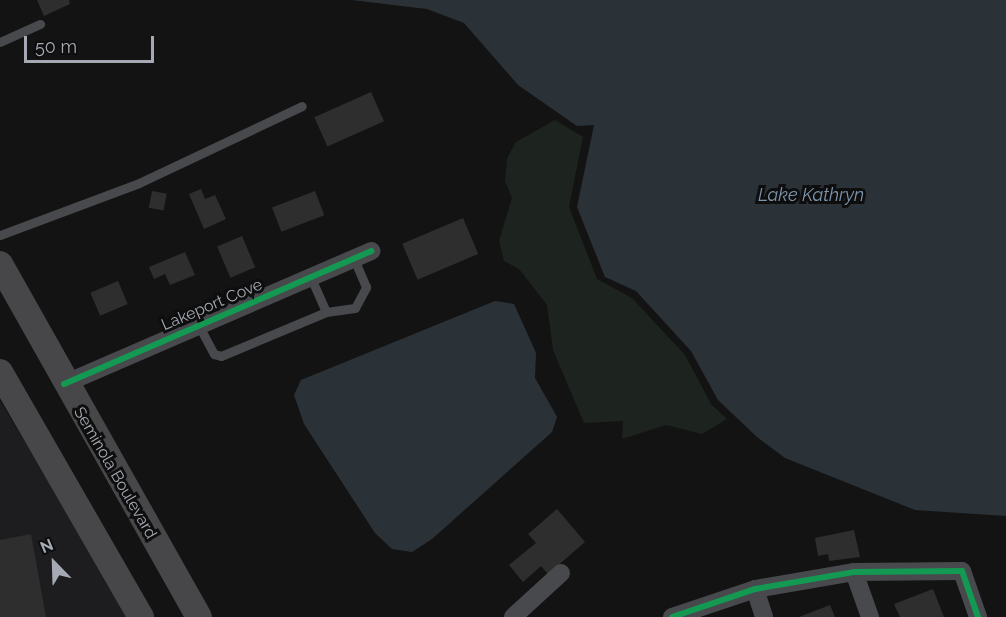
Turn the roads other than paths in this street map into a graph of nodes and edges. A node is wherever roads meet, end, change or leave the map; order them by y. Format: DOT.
graph roads {
  1 [pos="40,24"];
  2 [pos="0,42"];
  3 [pos="302,106"];
  4 [pos="0,235"];
  5 [pos="372,251"];
  6 [pos="354,259"];
  7 [pos="0,264"];
  8 [pos="310,278"];
  9 [pos="0,300"];
  10 [pos="326,312"];
  11 [pos="199,326"];
  12 [pos="0,372"];
  13 [pos="64,384"];
  14 [pos="854,572"];
  15 [pos="561,573"];
  16 [pos="755,589"];
  17 [pos="141,617"];
  18 [pos="199,617"];
  19 [pos="513,617"];
  20 [pos="672,617"];
  21 [pos="764,617"];
  22 [pos="870,617"];
  23 [pos="978,617"];
  1 -- 2 [label="lane"];
  3 -- 4 [label="lane"];
  5 -- 6 [label="street, Lakeport Cove"];
  6 -- 8 [label="street, Lakeport Cove"];
  6 -- 10 [label="lane"];
  7 -- 13 [label="main road, Seminola Boulevard"];
  8 -- 10 [label="lane"];
  8 -- 11 [label="street, Lakeport Cove"];
  9 -- 13 [label="main road"];
  10 -- 11 [label="lane"];
  11 -- 13 [label="street, Lakeport Cove"];
  12 -- 17 [label="main road"];
  13 -- 18 [label="main road, Seminola Boulevard"];
  14 -- 16 [label="street"];
  14 -- 22 [label="street"];
  14 -- 23 [label="street"];
  15 -- 19 [label="street"];
  16 -- 20 [label="street"];
  16 -- 21 [label="street"];
}
